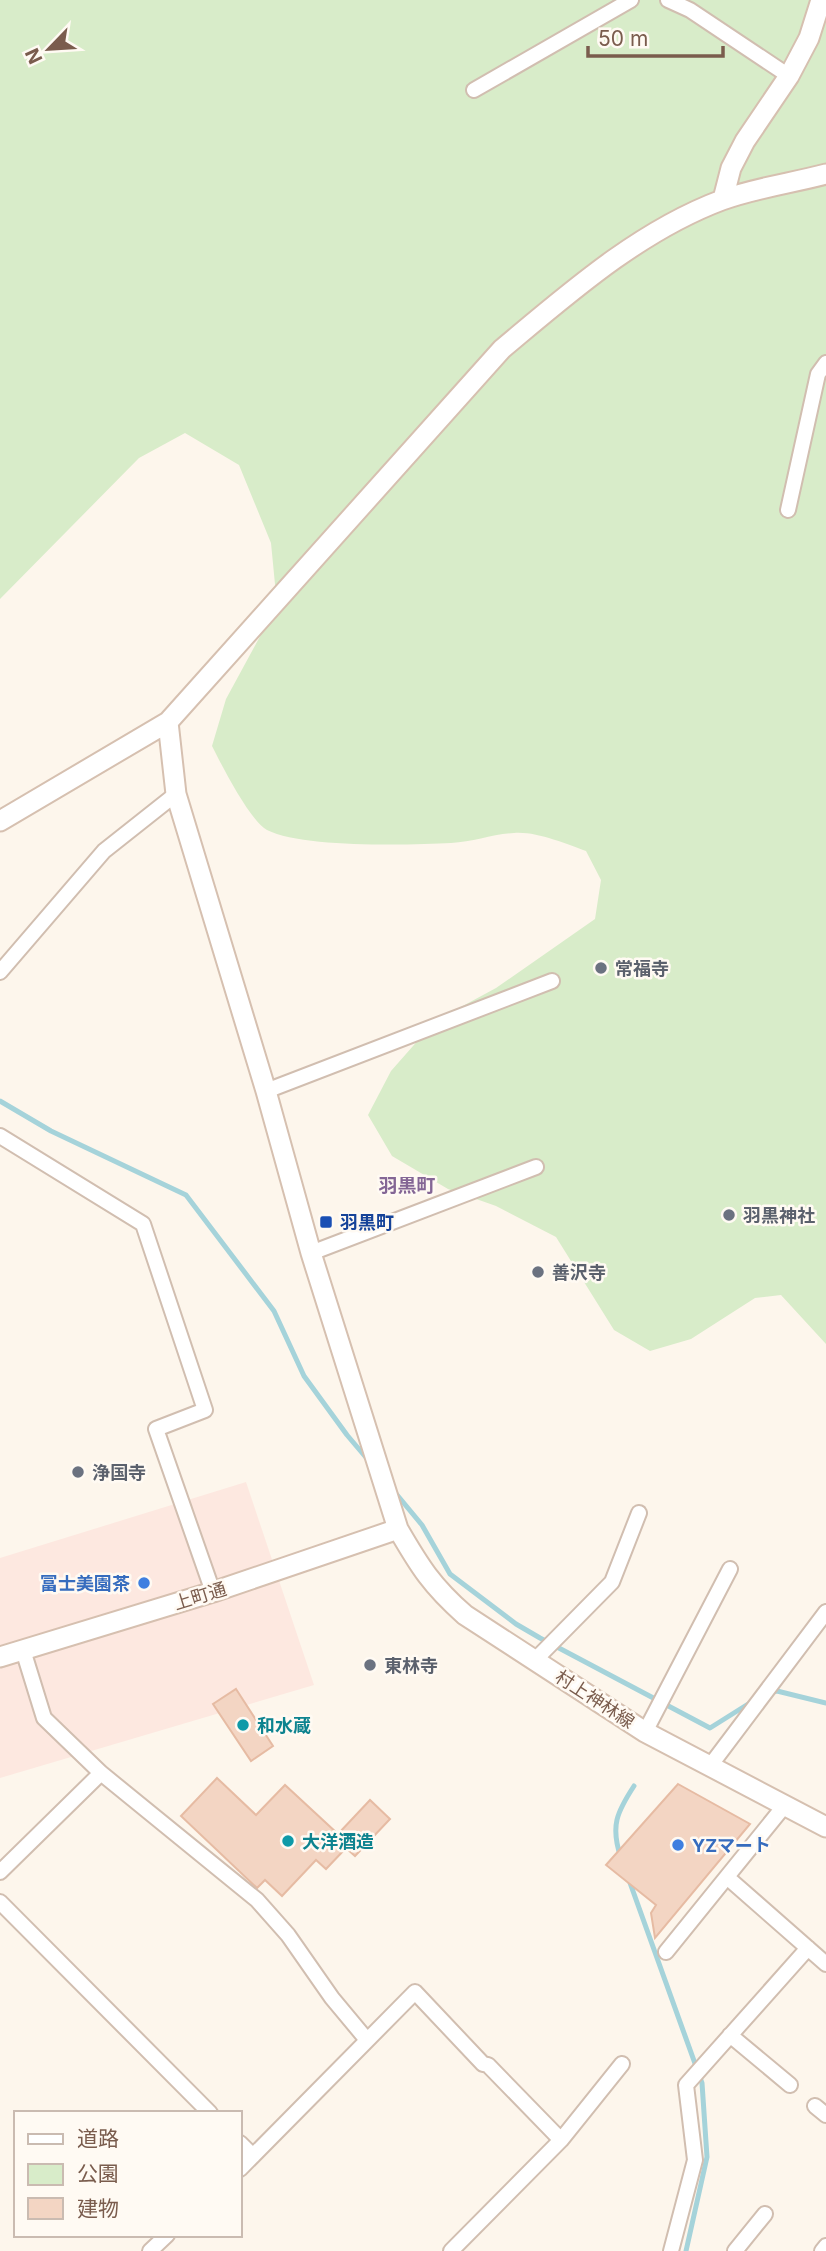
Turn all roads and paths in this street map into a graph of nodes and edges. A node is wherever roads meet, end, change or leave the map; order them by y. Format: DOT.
graph roads {
  1 [pos="631,0"];
  2 [pos="668,0"];
  3 [pos="821,0"];
  4 [pos="789,76"];
  5 [pos="474,90"];
  6 [pos="826,174"];
  7 [pos="723,199"];
  8 [pos="826,363"];
  9 [pos="788,510"];
  10 [pos="168,722"];
  11 [pos="176,794"];
  12 [pos="0,821"];
  13 [pos="0,972"];
  14 [pos="552,981"];
  15 [pos="266,1091"];
  16 [pos="0,1136"];
  17 [pos="536,1167"];
  18 [pos="311,1253"];
  19 [pos="639,1513"];
  20 [pos="398,1529"];
  21 [pos="730,1569"];
  22 [pos="213,1592"];
  23 [pos="826,1612"];
  24 [pos="7,1651"];
  25 [pos="536,1660"];
  26 [pos="645,1732"];
  27 [pos="710,1766"];
  28 [pos="101,1773"];
  29 [pos="785,1805"];
  30 [pos="826,1827"];
  31 [pos="0,1872"];
  32 [pos="729,1878"];
  33 [pos="0,1902"];
  34 [pos="808,1948"];
  35 [pos="666,1952"];
  36 [pos="826,1964"];
  37 [pos="730,2035"];
  38 [pos="367,2040"];
  39 [pos="622,2064"];
  40 [pos="790,2085"];
  41 [pos="208,2111"];
  42 [pos="561,2140"];
  43 [pos="242,2145"];
  44 [pos="253,2156"];
  45 [pos="242,2167"];
  46 [pos="765,2214"];
  47 [pos="165,2237"];
  48 [pos="826,2246"];
  49 [pos="150,2251"];
  50 [pos="451,2251"];
  51 [pos="671,2251"];
  52 [pos="735,2251"];
  53 [pos="822,2251"];
  1 -- 5 [label="street"];
  2 -- 4 [label="street"];
  3 -- 4 [label="street"];
  4 -- 7 [label="street"];
  6 -- 7 [label="street"];
  7 -- 10 [label="street"];
  8 -- 9 [label="street"];
  10 -- 11 [label="street, 村上神林線"];
  10 -- 12 [label="street"];
  11 -- 13 [label="street"];
  11 -- 15 [label="street, 村上神林線"];
  14 -- 15 [label="street"];
  15 -- 18 [label="street, 村上神林線"];
  16 -- 22 [label="street"];
  17 -- 18 [label="street"];
  18 -- 20 [label="street, 村上神林線"];
  19 -- 25 [label="street"];
  20 -- 22 [label="street, 上町通"];
  20 -- 25 [label="street, 村上神林線"];
  21 -- 26 [label="street"];
  22 -- 24 [label="street, 上町通"];
  23 -- 27 [label="street"];
  24 -- 28 [label="street"];
  25 -- 26 [label="street, 村上神林線"];
  26 -- 27 [label="street, 村上神林線"];
  27 -- 29 [label="street, 村上神林線"];
  28 -- 31 [label="street"];
  28 -- 38 [label="street"];
  29 -- 30 [label="street, 村上神林線"];
  29 -- 32 [label="street"];
  32 -- 34 [label="street"];
  32 -- 35 [label="street"];
  33 -- 41 [label="street"];
  34 -- 36 [label="street"];
  34 -- 37 [label="street"];
  37 -- 40 [label="street"];
  37 -- 51 [label="street"];
  38 -- 42 [label="street"];
  38 -- 44 [label="street"];
  39 -- 42 [label="street"];
  42 -- 50 [label="street"];
  43 -- 44 [label="street"];
  44 -- 45 [label="street"];
  46 -- 52 [label="street"];
  47 -- 49 [label="street"];
  48 -- 53 [label="street"];
}
